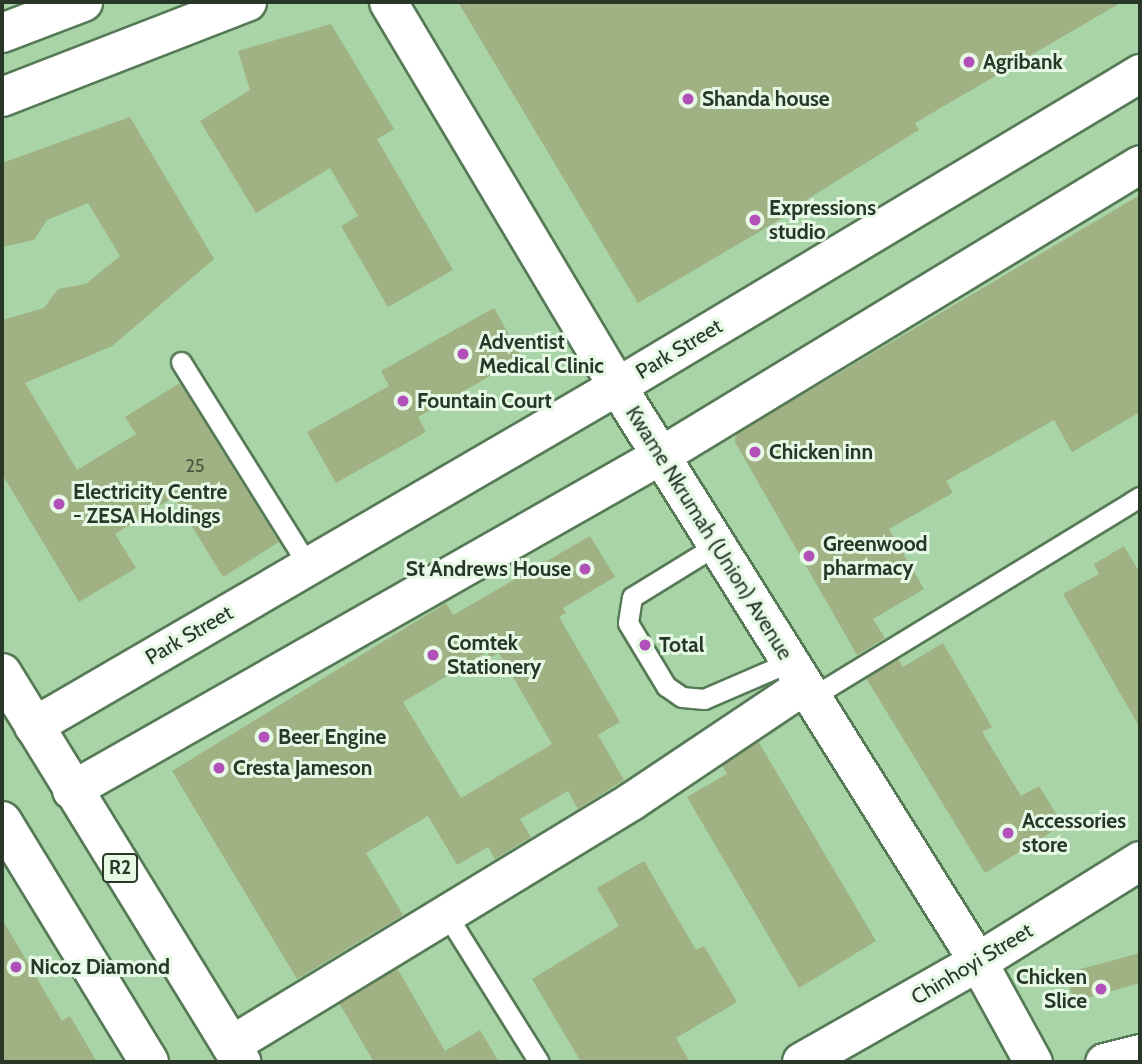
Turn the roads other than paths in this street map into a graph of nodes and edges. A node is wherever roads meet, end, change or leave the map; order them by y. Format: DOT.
graph roads {
  1 [pos="83,2"];
  2 [pos="247,2"];
  3 [pos="388,2"];
  4 [pos="4,26"];
  5 [pos="1140,73"];
  6 [pos="2,97"];
  7 [pos="1140,164"];
  8 [pos="181,362"];
  9 [pos="617,386"];
  10 [pos="661,455"];
  11 [pos="1140,497"];
  12 [pos="715,546"];
  13 [pos="307,565"];
  14 [pos="2,673"];
  15 [pos="802,681"];
  16 [pos="33,726"];
  17 [pos="71,790"];
  18 [pos="2,821"];
  19 [pos="1140,861"];
  20 [pos="447,915"];
  21 [pos="978,962"];
  22 [pos="1140,1053"];
  23 [pos="235,1054"];
  24 [pos="149,1062"];
  25 [pos="539,1062"];
  26 [pos="802,1062"];
  27 [pos="1032,1062"];
  28 [pos="1104,1062"];
  1 -- 4 [label="main road"];
  2 -- 6 [label="main road"];
  3 -- 9 [label="street, Kwame Nkrumah (Union) Avenue"];
  5 -- 9 [label="street, Park Street"];
  7 -- 10 [label="street"];
  8 -- 13 [label="lane"];
  9 -- 10 [label="street, Kwame Nkrumah (Union) Avenue"];
  9 -- 13 [label="street, Park Street"];
  10 -- 12 [label="street, Kwame Nkrumah (Union) Avenue"];
  10 -- 17 [label="street"];
  11 -- 15 [label="lane"];
  12 -- 15 [label="street, Kwame Nkrumah (Union) Avenue"];
  12 -- 15 [label="lane"];
  13 -- 16 [label="street, Park Street"];
  14 -- 16 [label="main road, R2"];
  15 -- 20 [label="street"];
  15 -- 21 [label="street, Kwame Nkrumah (Union) Avenue"];
  16 -- 17 [label="main road, R2"];
  17 -- 23 [label="main road, R2"];
  18 -- 24 [label="main road"];
  19 -- 21 [label="main road, Chinhoyi Street"];
  20 -- 23 [label="street"];
  20 -- 25 [label="lane"];
  21 -- 26 [label="main road, Chinhoyi Street"];
  21 -- 27 [label="street, Kwame Nkrumah (Union) Avenue"];
  22 -- 28 [label="street"];
}
